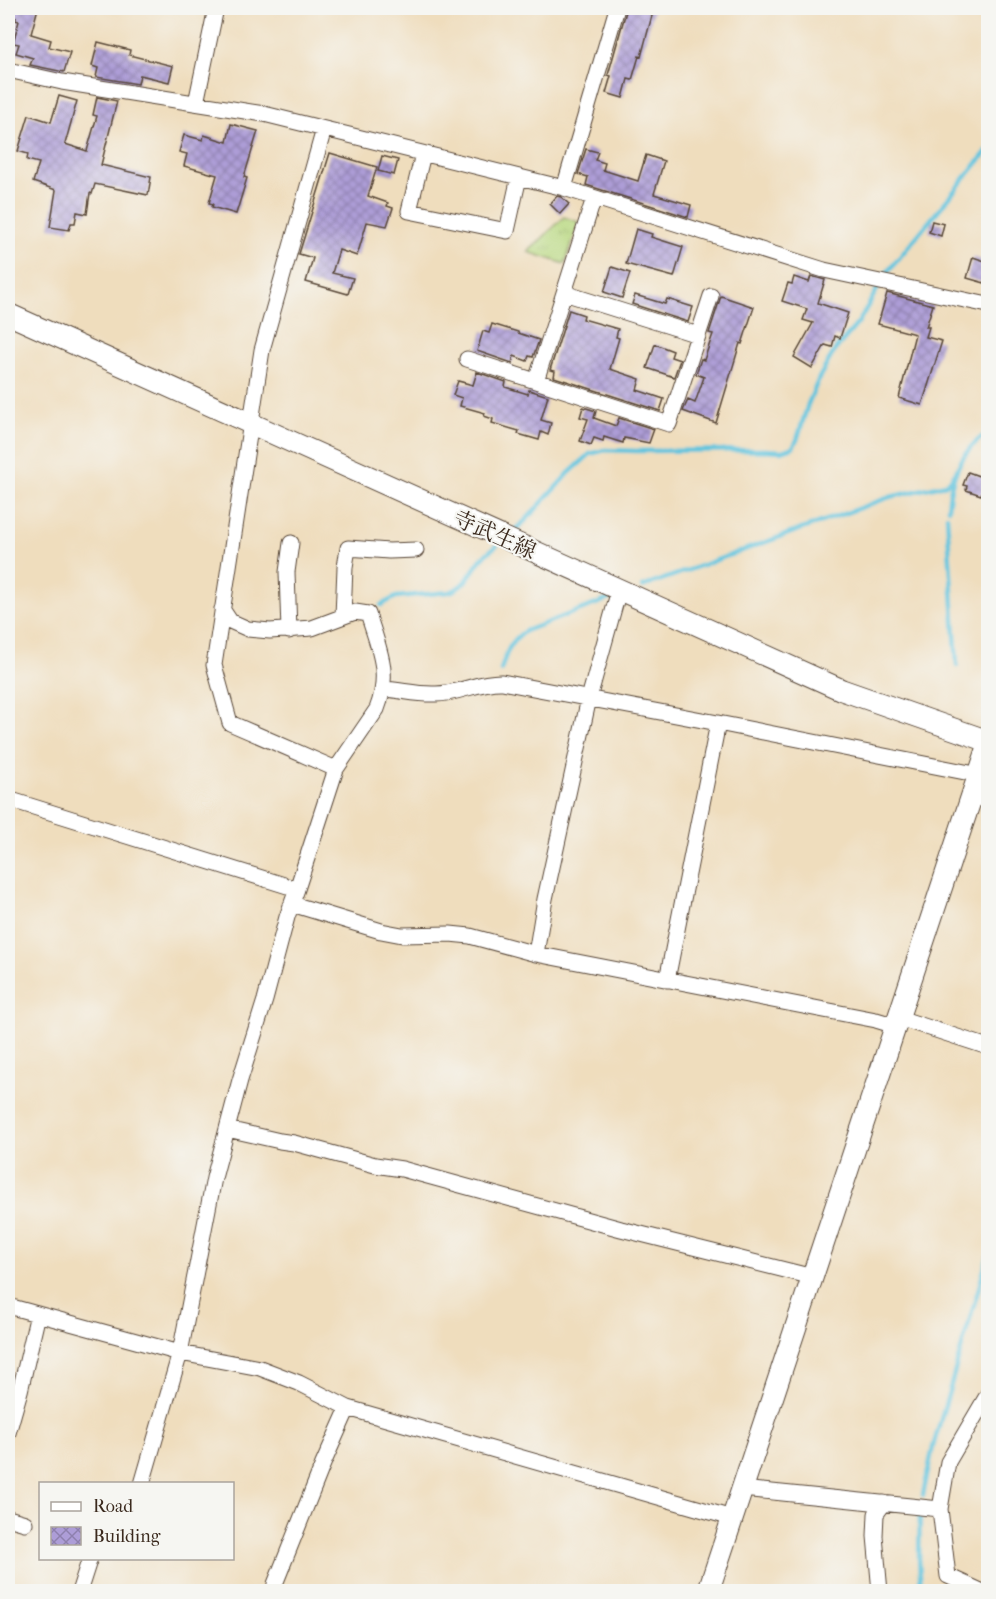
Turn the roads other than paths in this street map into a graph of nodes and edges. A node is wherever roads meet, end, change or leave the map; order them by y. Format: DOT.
graph roads {
  1 [pos="216,8"];
  2 [pos="617,8"];
  3 [pos="8,70"];
  4 [pos="196,103"];
  5 [pos="324,129"];
  6 [pos="423,154"];
  7 [pos="519,177"];
  8 [pos="564,188"];
  9 [pos="594,198"];
  10 [pos="564,293"];
  11 [pos="711,296"];
  12 [pos="988,304"];
  13 [pos="8,314"];
  14 [pos="698,335"];
  15 [pos="467,359"];
  16 [pos="536,381"];
  17 [pos="251,424"];
  18 [pos="291,543"];
  19 [pos="416,550"];
  20 [pos="619,590"];
  21 [pos="222,609"];
  22 [pos="343,616"];
  23 [pos="289,631"];
  24 [pos="383,689"];
  25 [pos="589,698"];
  26 [pos="718,723"];
  27 [pos="988,741"];
  28 [pos="988,747"];
  29 [pos="336,769"];
  30 [pos="980,775"];
  31 [pos="8,799"];
  32 [pos="297,889"];
  33 [pos="292,904"];
  34 [pos="536,954"];
  35 [pos="667,980"];
  36 [pos="897,1022"];
  37 [pos="988,1047"];
  38 [pos="227,1129"];
  39 [pos="813,1277"];
  40 [pos="8,1305"];
  41 [pos="38,1314"];
  42 [pos="180,1353"];
  43 [pos="988,1394"];
  44 [pos="348,1408"];
  45 [pos="8,1433"];
  46 [pos="143,1482"];
  47 [pos="742,1488"];
  48 [pos="884,1503"];
  49 [pos="940,1509"];
  50 [pos="8,1518"];
  51 [pos="732,1518"];
  52 [pos="25,1523"];
  53 [pos="89,1560"];
  54 [pos="79,1592"];
  55 [pos="274,1592"];
  56 [pos="708,1592"];
  57 [pos="880,1592"];
  58 [pos="983,1592"];
  1 -- 4 [label="street"];
  2 -- 8 [label="street"];
  3 -- 4 [label="street"];
  4 -- 5 [label="street"];
  5 -- 6 [label="street"];
  5 -- 17 [label="street"];
  6 -- 7 [label="street"];
  6 -- 7 [label="street"];
  7 -- 8 [label="street"];
  8 -- 9 [label="street"];
  9 -- 10 [label="street"];
  9 -- 12 [label="street"];
  10 -- 14 [label="street"];
  10 -- 16 [label="street"];
  11 -- 14 [label="street"];
  13 -- 17 [label="main road, 寺武生線"];
  14 -- 16 [label="street"];
  15 -- 16 [label="street"];
  17 -- 20 [label="main road, 寺武生線"];
  17 -- 21 [label="street"];
  18 -- 23 [label="street"];
  19 -- 22 [label="street"];
  20 -- 25 [label="street"];
  20 -- 27 [label="main road, 寺武生線"];
  21 -- 23 [label="street"];
  21 -- 29 [label="street"];
  22 -- 23 [label="street"];
  22 -- 24 [label="street"];
  24 -- 25 [label="street"];
  24 -- 29 [label="street"];
  25 -- 26 [label="street"];
  25 -- 34 [label="street"];
  26 -- 30 [label="street"];
  26 -- 35 [label="street"];
  28 -- 30 [label="main road"];
  29 -- 32 [label="street"];
  30 -- 36 [label="main road"];
  31 -- 32 [label="street"];
  32 -- 33 [label="street"];
  33 -- 34 [label="street"];
  33 -- 38 [label="street"];
  34 -- 35 [label="street"];
  35 -- 36 [label="street"];
  36 -- 37 [label="street"];
  36 -- 39 [label="main road"];
  38 -- 39 [label="street"];
  38 -- 42 [label="street"];
  39 -- 47 [label="main road"];
  40 -- 41 [label="street"];
  41 -- 42 [label="street"];
  41 -- 45 [label="street"];
  42 -- 44 [label="street"];
  42 -- 46 [label="street"];
  43 -- 49 [label="street"];
  44 -- 51 [label="street"];
  44 -- 55 [label="street"];
  47 -- 48 [label="street"];
  47 -- 51 [label="main road"];
  48 -- 49 [label="street"];
  48 -- 57 [label="street"];
  49 -- 58 [label="street"];
  50 -- 52 [label="street"];
  51 -- 56 [label="main road"];
  53 -- 54 [label="street"];
}
